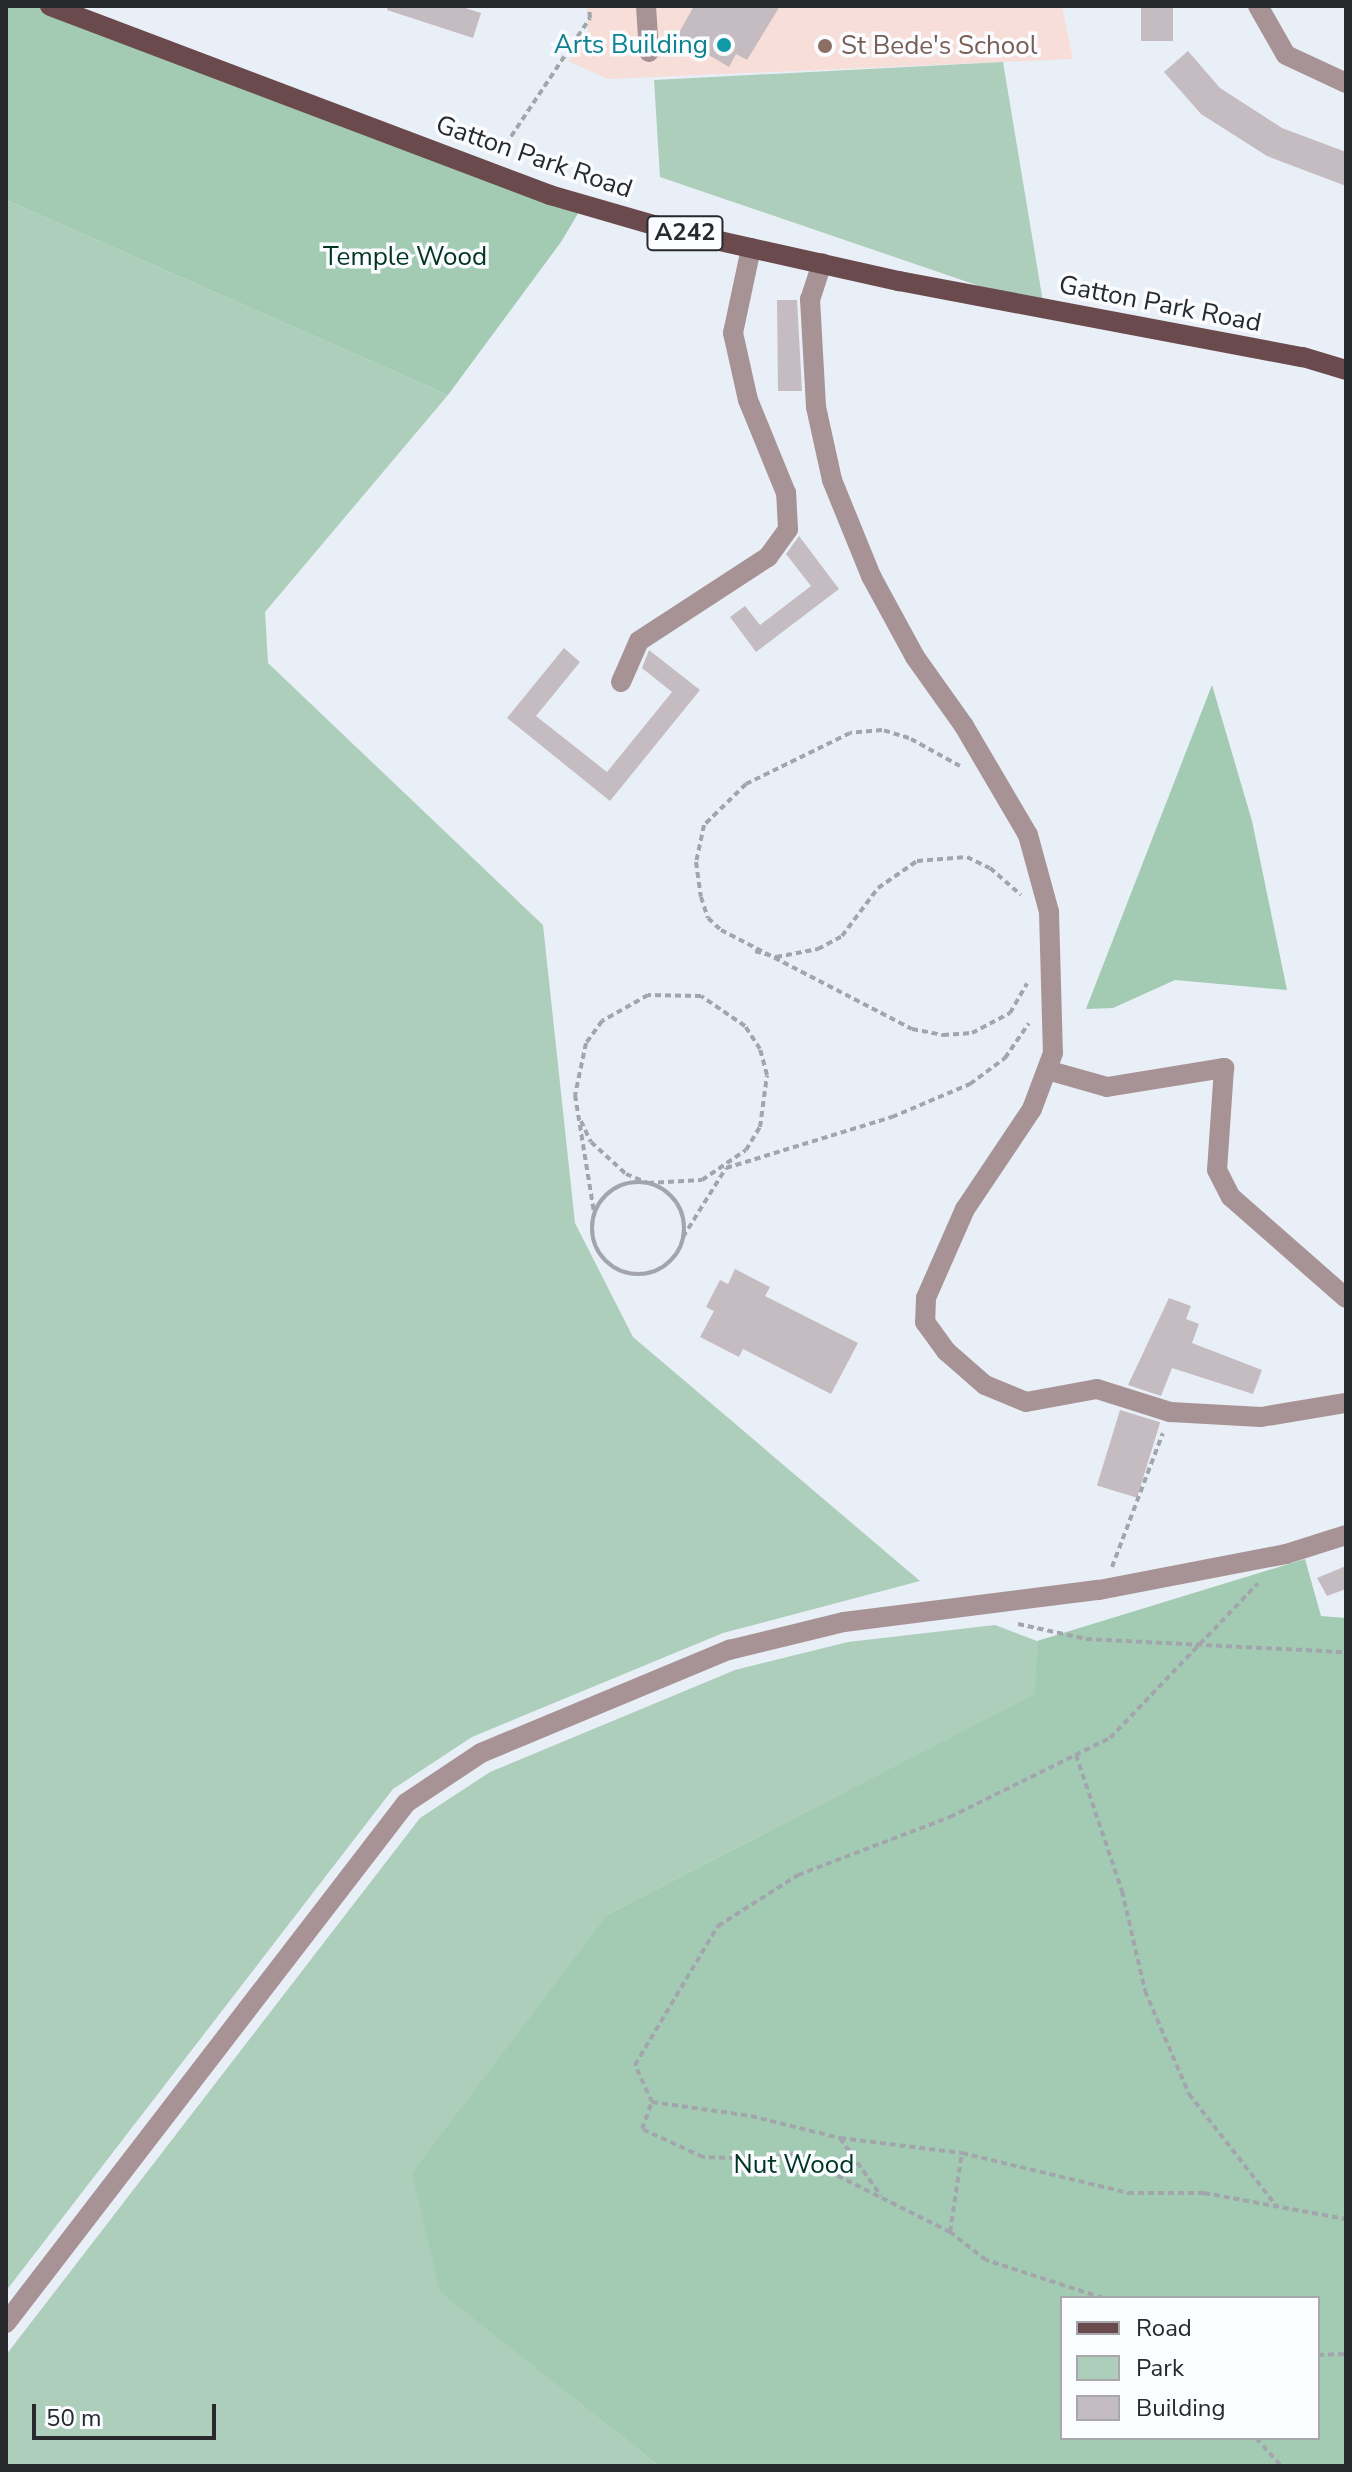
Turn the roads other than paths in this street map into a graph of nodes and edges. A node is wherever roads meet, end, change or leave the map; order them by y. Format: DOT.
graph roads {
  1 [pos="50,6"];
  2 [pos="646,6"];
  3 [pos="1258,6"];
  4 [pos="649,52"];
  5 [pos="1346,83"];
  6 [pos="751,248"];
  7 [pos="822,263"];
  8 [pos="1346,370"];
  9 [pos="621,682"];
  10 [pos="1047,1070"];
  11 [pos="1346,1298"];
  12 [pos="1346,1403"];
  13 [pos="1346,1535"];
  14 [pos="6,2323"];
  1 -- 6 [label="main road, Gatton Park Road / A242"];
  2 -- 4 [label="street"];
  3 -- 5 [label="street"];
  6 -- 7 [label="main road, Gatton Park Road / A242"];
  6 -- 9 [label="street"];
  7 -- 8 [label="main road, Gatton Park Road / A242"];
  7 -- 10 [label="street"];
  10 -- 11 [label="street"];
  10 -- 12 [label="street"];
  13 -- 14 [label="street"];
}
